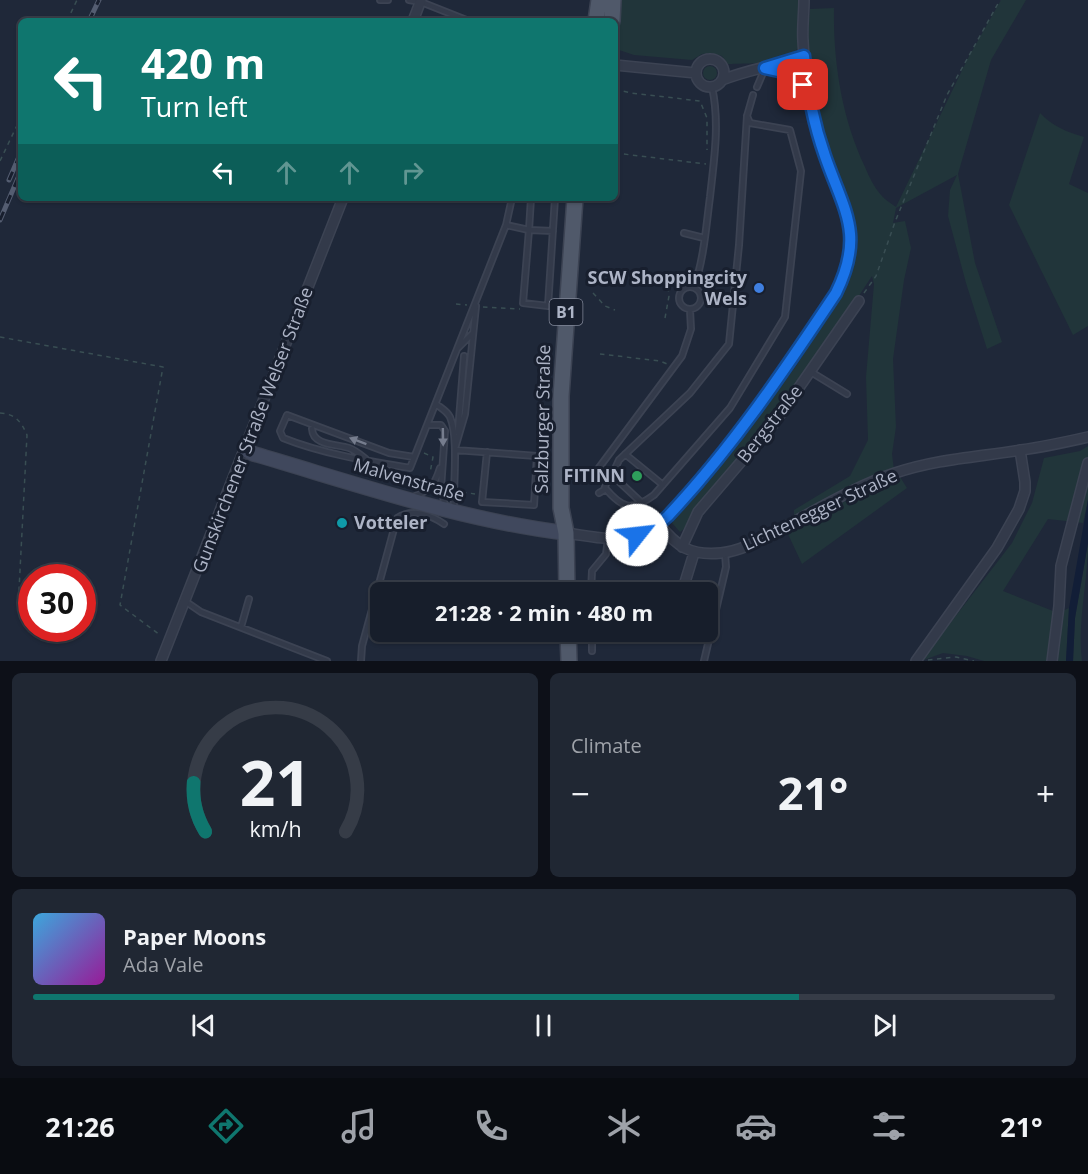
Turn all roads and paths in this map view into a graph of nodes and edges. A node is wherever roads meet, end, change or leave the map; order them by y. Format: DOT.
graph roads {
  1 [pos="77,0"];
  2 [pos="381,0"];
  3 [pos="388,0"];
  4 [pos="410,0"];
  5 [pos="599,0"];
  6 [pos="614,0"];
  7 [pos="804,0"];
  8 [pos="1000,0"];
  9 [pos="421,1"];
  10 [pos="68,18"];
  11 [pos="414,18"];
  12 [pos="463,18"];
  13 [pos="596,18"];
  14 [pos="612,18"];
  15 [pos="804,61"];
  16 [pos="618,65"];
  17 [pos="722,65"];
  18 [pos="765,68"];
  19 [pos="746,70"];
  20 [pos="696,73"];
  21 [pos="792,74"];
  22 [pos="722,80"];
  23 [pos="712,87"];
  24 [pos="757,87"];
  25 [pos="618,90"];
  26 [pos="810,92"];
  27 [pos="753,95"];
  28 [pos="747,116"];
  29 [pos="18,123"];
  30 [pos="707,152"];
  31 [pos="618,153"];
  32 [pos="709,158"];
  33 [pos="0,161"];
  34 [pos="342,201"];
  35 [pos="511,201"];
  36 [pos="531,201"];
  37 [pos="555,201"];
  38 [pos="575,201"];
  39 [pos="585,201"];
  40 [pos="506,225"];
  41 [pos="529,230"];
  42 [pos="553,231"];
  43 [pos="684,233"];
  44 [pos="704,238"];
  45 [pos="666,276"];
  46 [pos="694,287"];
  47 [pos="593,293"];
  48 [pos="859,301"];
  49 [pos="456,304"];
  50 [pos="475,306"];
  51 [pos="528,310"];
  52 [pos="615,310"];
  53 [pos="690,310"];
  54 [pos="665,318"];
  55 [pos="473,333"];
  56 [pos="0,337"];
  57 [pos="456,350"];
  58 [pos="600,354"];
  59 [pos="464,356"];
  60 [pos="675,368"];
  61 [pos="811,372"];
  62 [pos="847,394"];
  63 [pos="436,404"];
  64 [pos="0,413"];
  65 [pos="428,425"];
  66 [pos="312,429"];
  67 [pos="1088,438"];
  68 [pos="457,440"];
  69 [pos="455,449"];
  70 [pos="246,450"];
  71 [pos="1020,450"];
  72 [pos="487,452"];
  73 [pos="625,454"];
  74 [pos="414,457"];
  75 [pos="368,461"];
  76 [pos="442,463"];
  77 [pos="1088,463"];
  78 [pos="598,469"];
  79 [pos="596,475"];
  80 [pos="612,475"];
  81 [pos="606,481"];
  82 [pos="663,485"];
  83 [pos="605,488"];
  84 [pos="599,493"];
  85 [pos="409,499"];
  86 [pos="642,502"];
  87 [pos="450,510"];
  88 [pos="444,524"];
  89 [pos="659,524"];
  90 [pos="566,533"];
  91 [pos="608,539"];
  92 [pos="682,547"];
  93 [pos="694,553"];
  94 [pos="725,553"];
  95 [pos="20,564"];
  96 [pos="567,582"];
  97 [pos="591,582"];
  98 [pos="685,582"];
  99 [pos="249,599"];
  100 [pos="185,601"];
  101 [pos="240,627"];
  102 [pos="169,642"];
  103 [pos="568,642"];
  104 [pos="592,642"];
  105 [pos="592,651"];
  106 [pos="161,661"];
  107 [pos="327,661"];
  108 [pos="362,661"];
  109 [pos="569,661"];
  110 [pos="704,661"];
  111 [pos="916,661"];
  112 [pos="925,661"];
  113 [pos="974,661"];
  114 [pos="1052,661"];
  1 -- 10 [label="path"];
  2 -- 3 [label="lane"];
  4 -- 9 [label="lane"];
  5 -- 13 [label="main road"];
  6 -- 14 [label="main road"];
  7 -- 15 [label="street"];
  8 -- 48 [label="path"];
  9 -- 11 [label="street"];
  9 -- 12 [label="lane"];
  15 -- 18 [label="street"];
  15 -- 21 [label="street"];
  15 -- 26 [label="street"];
  16 -- 20 [label="street"];
  17 -- 19 [label="street"];
  17 -- 20 [label="street"];
  17 -- 22 [label="street"];
  18 -- 19 [label="street"];
  18 -- 21 [label="street"];
  18 -- 24 [label="lane"];
  19 -- 22 [label="street"];
  20 -- 23 [label="street"];
  21 -- 26 [label="street"];
  22 -- 23 [label="street"];
  23 -- 44 [label="lane"];
  25 -- 30 [label="path"];
  26 -- 89 [label="street"];
  27 -- 28 [label="lane"];
  28 -- 73 [label="lane"];
  28 -- 82 [label="lane"];
  29 -- 33 [label="path"];
  31 -- 32 [label="path"];
  34 -- 70 [label="street, Gunskirchener Straße Welser Straße"];
  35 -- 40 [label="lane"];
  36 -- 41 [label="lane"];
  37 -- 42 [label="lane"];
  38 -- 90 [label="main road, Salzburger Straße / B1"];
  39 -- 90 [label="main road, Salzburger Straße / B1"];
  40 -- 41 [label="lane"];
  40 -- 50 [label="lane"];
  41 -- 42 [label="lane"];
  41 -- 42 [label="lane"];
  43 -- 44 [label="lane"];
  44 -- 46 [label="lane"];
  45 -- 54 [label="path"];
  46 -- 53 [label="lane"];
  46 -- 53 [label="lane"];
  47 -- 52 [label="path"];
  48 -- 61 [label="street, Bergstraße"];
  49 -- 50 [label="path"];
  50 -- 51 [label="path"];
  50 -- 55 [label="lane"];
  50 -- 57 [label="lane"];
  53 -- 60 [label="lane"];
  55 -- 57 [label="lane"];
  55 -- 68 [label="lane"];
  56 -- 102 [label="path"];
  57 -- 63 [label="lane"];
  58 -- 60 [label="path"];
  59 -- 68 [label="lane"];
  60 -- 78 [label="lane"];
  61 -- 62 [label="lane"];
  61 -- 92 [label="street, Bergstraße"];
  63 -- 65 [label="lane"];
  63 -- 69 [label="lane"];
  64 -- 95 [label="path"];
  65 -- 74 [label="lane"];
  65 -- 76 [label="lane, one-way"];
  66 -- 75 [label="lane"];
  67 -- 71 [label="street, Lichtenegger Straße"];
  68 -- 69 [label="lane"];
  69 -- 72 [label="lane"];
  69 -- 87 [label="lane"];
  70 -- 85 [label="street, Malvenstraße"];
  70 -- 100 [label="street, Gunskirchener Straße Welser Straße"];
  71 -- 94 [label="street, Lichtenegger Straße"];
  71 -- 111 [label="street"];
  72 -- 72 [label="lane"];
  73 -- 80 [label="lane"];
  73 -- 82 [label="lane"];
  74 -- 75 [label="lane"];
  74 -- 75 [label="lane, one-way"];
  76 -- 85 [label="lane"];
  76 -- 87 [label="lane"];
  77 -- 114 [label="street"];
  79 -- 81 [label="lane"];
  80 -- 81 [label="lane"];
  80 -- 86 [label="lane"];
  81 -- 83 [label="lane"];
  82 -- 86 [label="lane"];
  83 -- 84 [label="lane"];
  83 -- 86 [label="lane"];
  85 -- 87 [label="street, Malvenstraße"];
  87 -- 90 [label="street, Malvenstraße"];
  88 -- 108 [label="lane"];
  89 -- 91 [label="street"];
  89 -- 92 [label="street, Lichtenegger Straße"];
  90 -- 91 [label="street"];
  90 -- 96 [label="main road, Salzburger Straße / B1"];
  91 -- 97 [label="lane"];
  92 -- 93 [label="street, Lichtenegger Straße"];
  93 -- 94 [label="street, Lichtenegger Straße"];
  93 -- 98 [label="street"];
  94 -- 110 [label="lane"];
  99 -- 101 [label="lane"];
  100 -- 101 [label="lane"];
  100 -- 102 [label="street, Gunskirchener Straße Welser Straße"];
  101 -- 107 [label="lane"];
  102 -- 106 [label="street, Gunskirchener Straße Welser Straße"];
  103 -- 109 [label="main road"];
  104 -- 105 [label="lane"];
  112 -- 113 [label="path"];
}
